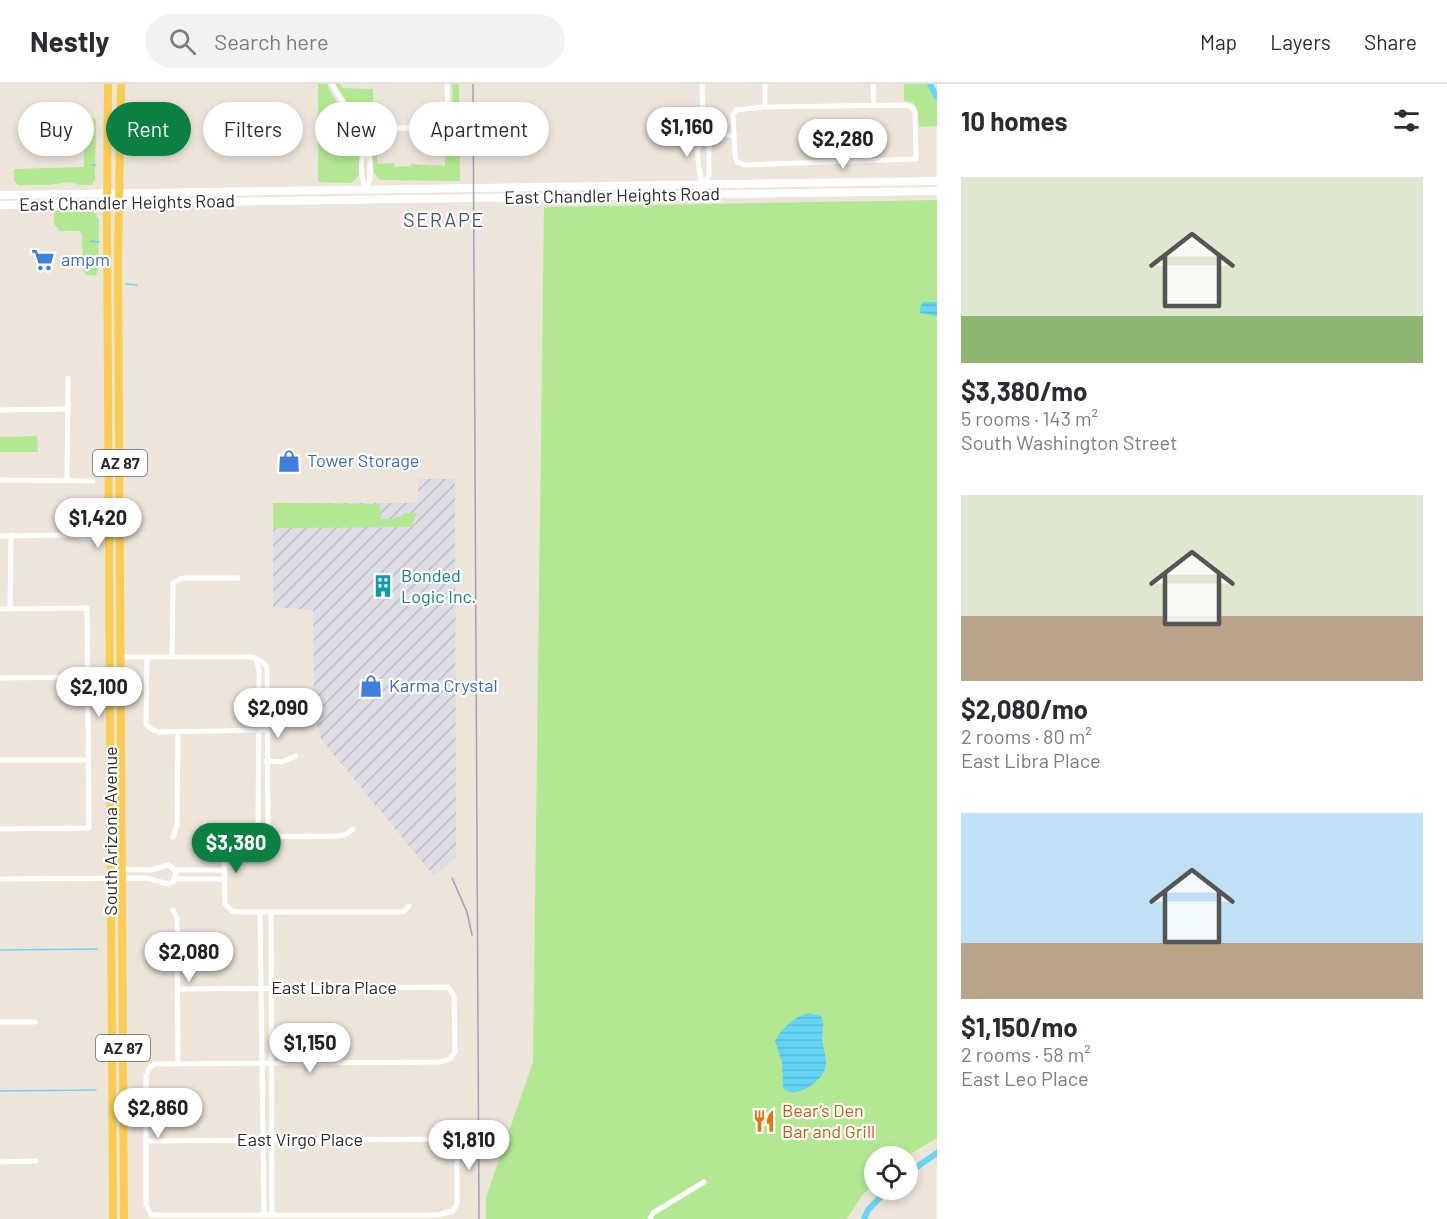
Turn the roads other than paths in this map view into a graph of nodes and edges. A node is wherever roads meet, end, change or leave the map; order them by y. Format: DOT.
graph roads {
  1 [pos="108,84"];
  2 [pos="121,84"];
  3 [pos="332,84"];
  4 [pos="447,84"];
  5 [pos="702,84"];
  6 [pos="765,84"];
  7 [pos="873,84"];
  8 [pos="343,102"];
  9 [pos="874,106"];
  10 [pos="765,107"];
  11 [pos="397,128"];
  12 [pos="703,135"];
  13 [pos="734,135"];
  14 [pos="363,156"];
  15 [pos="937,181"];
  16 [pos="703,185"];
  17 [pos="501,188"];
  18 [pos="366,189"];
  19 [pos="937,191"];
  20 [pos="107,193"];
  21 [pos="120,193"];
  22 [pos="0,195"];
  23 [pos="703,195"];
  24 [pos="501,198"];
  25 [pos="106,203"];
  26 [pos="119,203"];
  27 [pos="0,205"];
  28 [pos="109,360"];
  29 [pos="119,360"];
  30 [pos="68,378"];
  31 [pos="68,409"];
  32 [pos="0,410"];
  33 [pos="0,480"];
  34 [pos="67,480"];
  35 [pos="93,481"];
  36 [pos="109,533"];
  37 [pos="120,533"];
  38 [pos="11,535"];
  39 [pos="0,536"];
  40 [pos="238,578"];
  41 [pos="10,608"];
  42 [pos="0,609"];
  43 [pos="121,657"];
  44 [pos="147,657"];
  45 [pos="172,657"];
  46 [pos="256,658"];
  47 [pos="87,677"];
  48 [pos="0,678"];
  49 [pos="266,730"];
  50 [pos="259,731"];
  51 [pos="178,732"];
  52 [pos="296,756"];
  53 [pos="0,760"];
  54 [pos="88,760"];
  55 [pos="268,761"];
  56 [pos="259,762"];
  57 [pos="0,829"];
  58 [pos="353,829"];
  59 [pos="173,837"];
  60 [pos="258,837"];
  61 [pos="268,837"];
  62 [pos="175,870"];
  63 [pos="224,870"];
  64 [pos="111,873"];
  65 [pos="122,874"];
  66 [pos="0,879"];
  67 [pos="175,879"];
  68 [pos="225,879"];
  69 [pos="409,906"];
  70 [pos="173,910"];
  71 [pos="260,912"];
  72 [pos="271,912"];
  73 [pos="261,988"];
  74 [pos="271,988"];
  75 [pos="178,989"];
  76 [pos="0,1022"];
  77 [pos="35,1022"];
  78 [pos="178,1063"];
  79 [pos="262,1063"];
  80 [pos="272,1063"];
  81 [pos="263,1140"];
  82 [pos="272,1140"];
  83 [pos="146,1141"];
  84 [pos="36,1161"];
  85 [pos="0,1162"];
  86 [pos="704,1182"];
  87 [pos="264,1215"];
  88 [pos="272,1215"];
  89 [pos="227,1217"];
  90 [pos="416,1217"];
  91 [pos="113,1219"];
  92 [pos="124,1219"];
  93 [pos="650,1219"];
  1 -- 20 [label="main road, South Arizona Avenue / AZ 87"];
  2 -- 21 [label="main road, South Arizona Avenue / AZ 87"];
  3 -- 8 [label="street"];
  4 -- 11 [label="street"];
  5 -- 12 [label="street"];
  6 -- 10 [label="street"];
  7 -- 9 [label="street"];
  9 -- 10 [label="street"];
  9 -- 13 [label="street"];
  10 -- 13 [label="street"];
  12 -- 13 [label="street"];
  12 -- 16 [label="street"];
  12 -- 16 [label="street"];
  14 -- 18 [label="street"];
  15 -- 16 [label="main road, East Chandler Heights Road"];
  16 -- 17 [label="main road, East Chandler Heights Road"];
  16 -- 23 [label="street"];
  17 -- 18 [label="main road, East Chandler Heights Road"];
  17 -- 24 [label="main road"];
  18 -- 21 [label="main road, East Chandler Heights Road"];
  19 -- 23 [label="main road, East Chandler Heights Road"];
  20 -- 21 [label="main road, East Chandler Heights Road"];
  20 -- 22 [label="main road, East Chandler Heights Road"];
  20 -- 25 [label="main road, South Arizona Avenue / AZ 87"];
  21 -- 26 [label="main road, South Arizona Avenue / AZ 87"];
  23 -- 24 [label="main road, East Chandler Heights Road"];
  24 -- 26 [label="main road, East Chandler Heights Road"];
  25 -- 26 [label="main road, East Chandler Heights Road"];
  25 -- 27 [label="main road, East Chandler Heights Road"];
  25 -- 28 [label="main road, South Arizona Avenue / AZ 87"];
  26 -- 29 [label="main road, South Arizona Avenue / AZ 87"];
  28 -- 29 [label="main road"];
  28 -- 36 [label="main road, South Arizona Avenue / AZ 87"];
  29 -- 37 [label="main road, South Arizona Avenue / AZ 87"];
  30 -- 31 [label="street"];
  31 -- 32 [label="street"];
  31 -- 34 [label="street"];
  33 -- 34 [label="street"];
  34 -- 35 [label="street"];
  36 -- 37 [label="street"];
  36 -- 38 [label="street"];
  36 -- 64 [label="main road, South Arizona Avenue / AZ 87"];
  37 -- 43 [label="main road, South Arizona Avenue / AZ 87"];
  38 -- 39 [label="street"];
  38 -- 41 [label="street"];
  40 -- 45 [label="street"];
  41 -- 42 [label="street"];
  41 -- 47 [label="street"];
  43 -- 44 [label="street"];
  43 -- 65 [label="main road, South Arizona Avenue / AZ 87"];
  44 -- 45 [label="street"];
  44 -- 51 [label="street"];
  45 -- 46 [label="street"];
  46 -- 49 [label="street"];
  46 -- 50 [label="street"];
  47 -- 48 [label="street"];
  47 -- 54 [label="street"];
  49 -- 50 [label="street"];
  49 -- 55 [label="street"];
  50 -- 51 [label="street"];
  50 -- 56 [label="street"];
  51 -- 59 [label="street"];
  52 -- 55 [label="street"];
  53 -- 54 [label="street"];
  54 -- 57 [label="street"];
  55 -- 56 [label="street"];
  55 -- 61 [label="street"];
  56 -- 60 [label="street"];
  58 -- 61 [label="street"];
  60 -- 61 [label="street"];
  60 -- 63 [label="street"];
  62 -- 63 [label="street"];
  62 -- 65 [label="street"];
  62 -- 67 [label="street"];
  63 -- 68 [label="street"];
  64 -- 65 [label="street"];
  64 -- 66 [label="street"];
  64 -- 91 [label="main road, South Arizona Avenue / AZ 87"];
  65 -- 67 [label="street"];
  65 -- 92 [label="main road, South Arizona Avenue / AZ 87"];
  67 -- 68 [label="street"];
  68 -- 71 [label="street"];
  69 -- 72 [label="street"];
  70 -- 75 [label="street"];
  71 -- 72 [label="street"];
  71 -- 73 [label="street"];
  72 -- 74 [label="street"];
  73 -- 74 [label="street, East Libra Place"];
  73 -- 75 [label="street, East Libra Place"];
  73 -- 79 [label="street"];
  74 -- 80 [label="street"];
  74 -- 80 [label="street, East Libra Place"];
  75 -- 78 [label="street"];
  76 -- 77 [label="street"];
  78 -- 79 [label="street"];
  78 -- 83 [label="street"];
  79 -- 80 [label="street"];
  79 -- 81 [label="street"];
  80 -- 82 [label="street"];
  81 -- 82 [label="street, East Virgo Place"];
  81 -- 83 [label="street, East Virgo Place"];
  81 -- 87 [label="street"];
  82 -- 88 [label="street"];
  82 -- 90 [label="street, East Virgo Place"];
  83 -- 89 [label="street"];
  84 -- 85 [label="street"];
  86 -- 93 [label="street"];
  87 -- 88 [label="street"];
  87 -- 89 [label="street"];
  88 -- 90 [label="street"];
}
